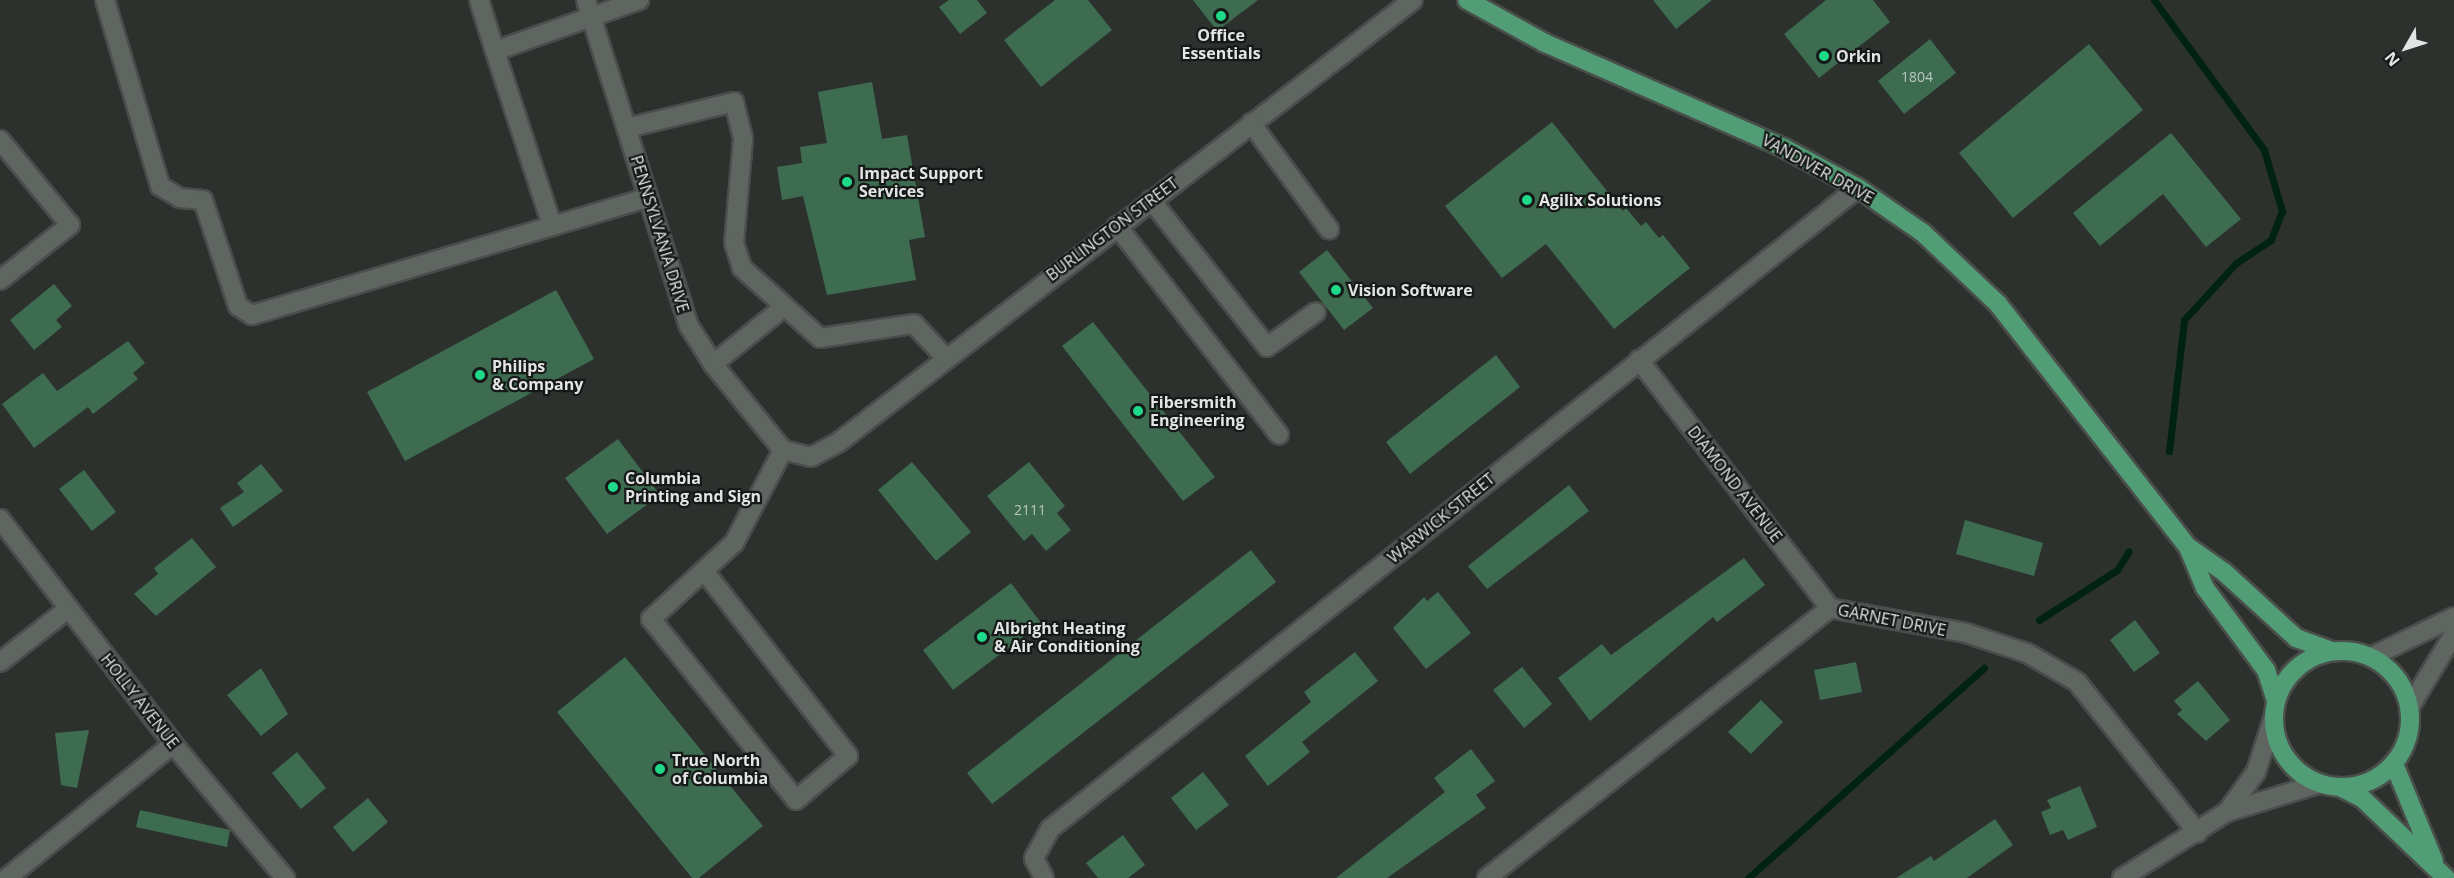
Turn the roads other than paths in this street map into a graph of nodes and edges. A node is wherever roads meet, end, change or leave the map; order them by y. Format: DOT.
graph roads {
  1 [pos="105,0"];
  2 [pos="479,0"];
  3 [pos="586,0"];
  4 [pos="639,0"];
  5 [pos="1413,0"];
  6 [pos="1467,0"];
  7 [pos="592,19"];
  8 [pos="495,51"];
  9 [pos="1251,123"];
  10 [pos="627,128"];
  11 [pos="0,140"];
  12 [pos="1858,188"];
  13 [pos="648,198"];
  14 [pos="1150,200"];
  15 [pos="552,225"];
  16 [pos="1116,226"];
  17 [pos="1329,229"];
  18 [pos="0,280"];
  19 [pos="784,307"];
  20 [pos="1316,312"];
  21 [pos="945,357"];
  22 [pos="1639,360"];
  23 [pos="712,364"];
  24 [pos="1280,435"];
  25 [pos="783,450"];
  26 [pos="0,519"];
  27 [pos="2188,547"];
  28 [pos="705,572"];
  29 [pos="1830,608"];
  30 [pos="68,609"];
  31 [pos="2454,617"];
  32 [pos="2454,634"];
  33 [pos="2332,651"];
  34 [pos="2371,657"];
  35 [pos="0,662"];
  36 [pos="2276,700"];
  37 [pos="2409,708"];
  38 [pos="2273,719"];
  39 [pos="173,744"];
  40 [pos="2394,764"];
  41 [pos="2319,784"];
  42 [pos="2342,788"];
  43 [pos="2227,812"];
  44 [pos="2198,833"];
  45 [pos="2441,872"];
  46 [pos="7,878"];
  47 [pos="285,878"];
  48 [pos="1044,878"];
  49 [pos="1487,878"];
  50 [pos="2122,878"];
  1 -- 15 [label="street"];
  2 -- 8 [label="street"];
  3 -- 7 [label="street, PENNSYLVANIA DRIVE"];
  4 -- 7 [label="street"];
  5 -- 9 [label="street, BURLINGTON STREET"];
  6 -- 12 [label="main road, VANDIVER DRIVE"];
  7 -- 8 [label="street"];
  7 -- 10 [label="street, PENNSYLVANIA DRIVE"];
  8 -- 15 [label="street"];
  9 -- 14 [label="street, BURLINGTON STREET"];
  9 -- 17 [label="street"];
  10 -- 13 [label="street, PENNSYLVANIA DRIVE"];
  10 -- 19 [label="street"];
  11 -- 18 [label="street"];
  12 -- 22 [label="street, WARWICK STREET"];
  12 -- 27 [label="main road, VANDIVER DRIVE"];
  13 -- 15 [label="street"];
  13 -- 23 [label="street, PENNSYLVANIA DRIVE"];
  14 -- 16 [label="street, BURLINGTON STREET"];
  14 -- 20 [label="street"];
  16 -- 21 [label="street, BURLINGTON STREET"];
  16 -- 24 [label="street"];
  19 -- 21 [label="street"];
  19 -- 23 [label="street"];
  21 -- 25 [label="street, BURLINGTON STREET"];
  22 -- 29 [label="street, DIAMOND AVENUE"];
  22 -- 48 [label="street, WARWICK STREET"];
  23 -- 25 [label="street, PENNSYLVANIA DRIVE"];
  25 -- 28 [label="street"];
  26 -- 30 [label="street, HOLLY AVENUE"];
  27 -- 33 [label="main road, VANDIVER DRIVE"];
  27 -- 36 [label="main road, VANDIVER DRIVE"];
  28 -- 28 [label="street"];
  29 -- 44 [label="street, GARNET DRIVE"];
  29 -- 49 [label="street, GARNET DRIVE"];
  30 -- 35 [label="street"];
  30 -- 39 [label="street, HOLLY AVENUE"];
  31 -- 34 [label="street"];
  32 -- 37 [label="street"];
  33 -- 34 [label="main road"];
  33 -- 36 [label="main road"];
  34 -- 37 [label="main road"];
  36 -- 38 [label="main road"];
  37 -- 40 [label="main road"];
  38 -- 41 [label="main road"];
  38 -- 43 [label="street"];
  39 -- 46 [label="street"];
  39 -- 47 [label="street, HOLLY AVENUE"];
  40 -- 42 [label="main road"];
  40 -- 45 [label="main road"];
  41 -- 42 [label="main road"];
  41 -- 43 [label="street"];
  42 -- 45 [label="main road"];
  43 -- 44 [label="street"];
  44 -- 50 [label="street"];
}
